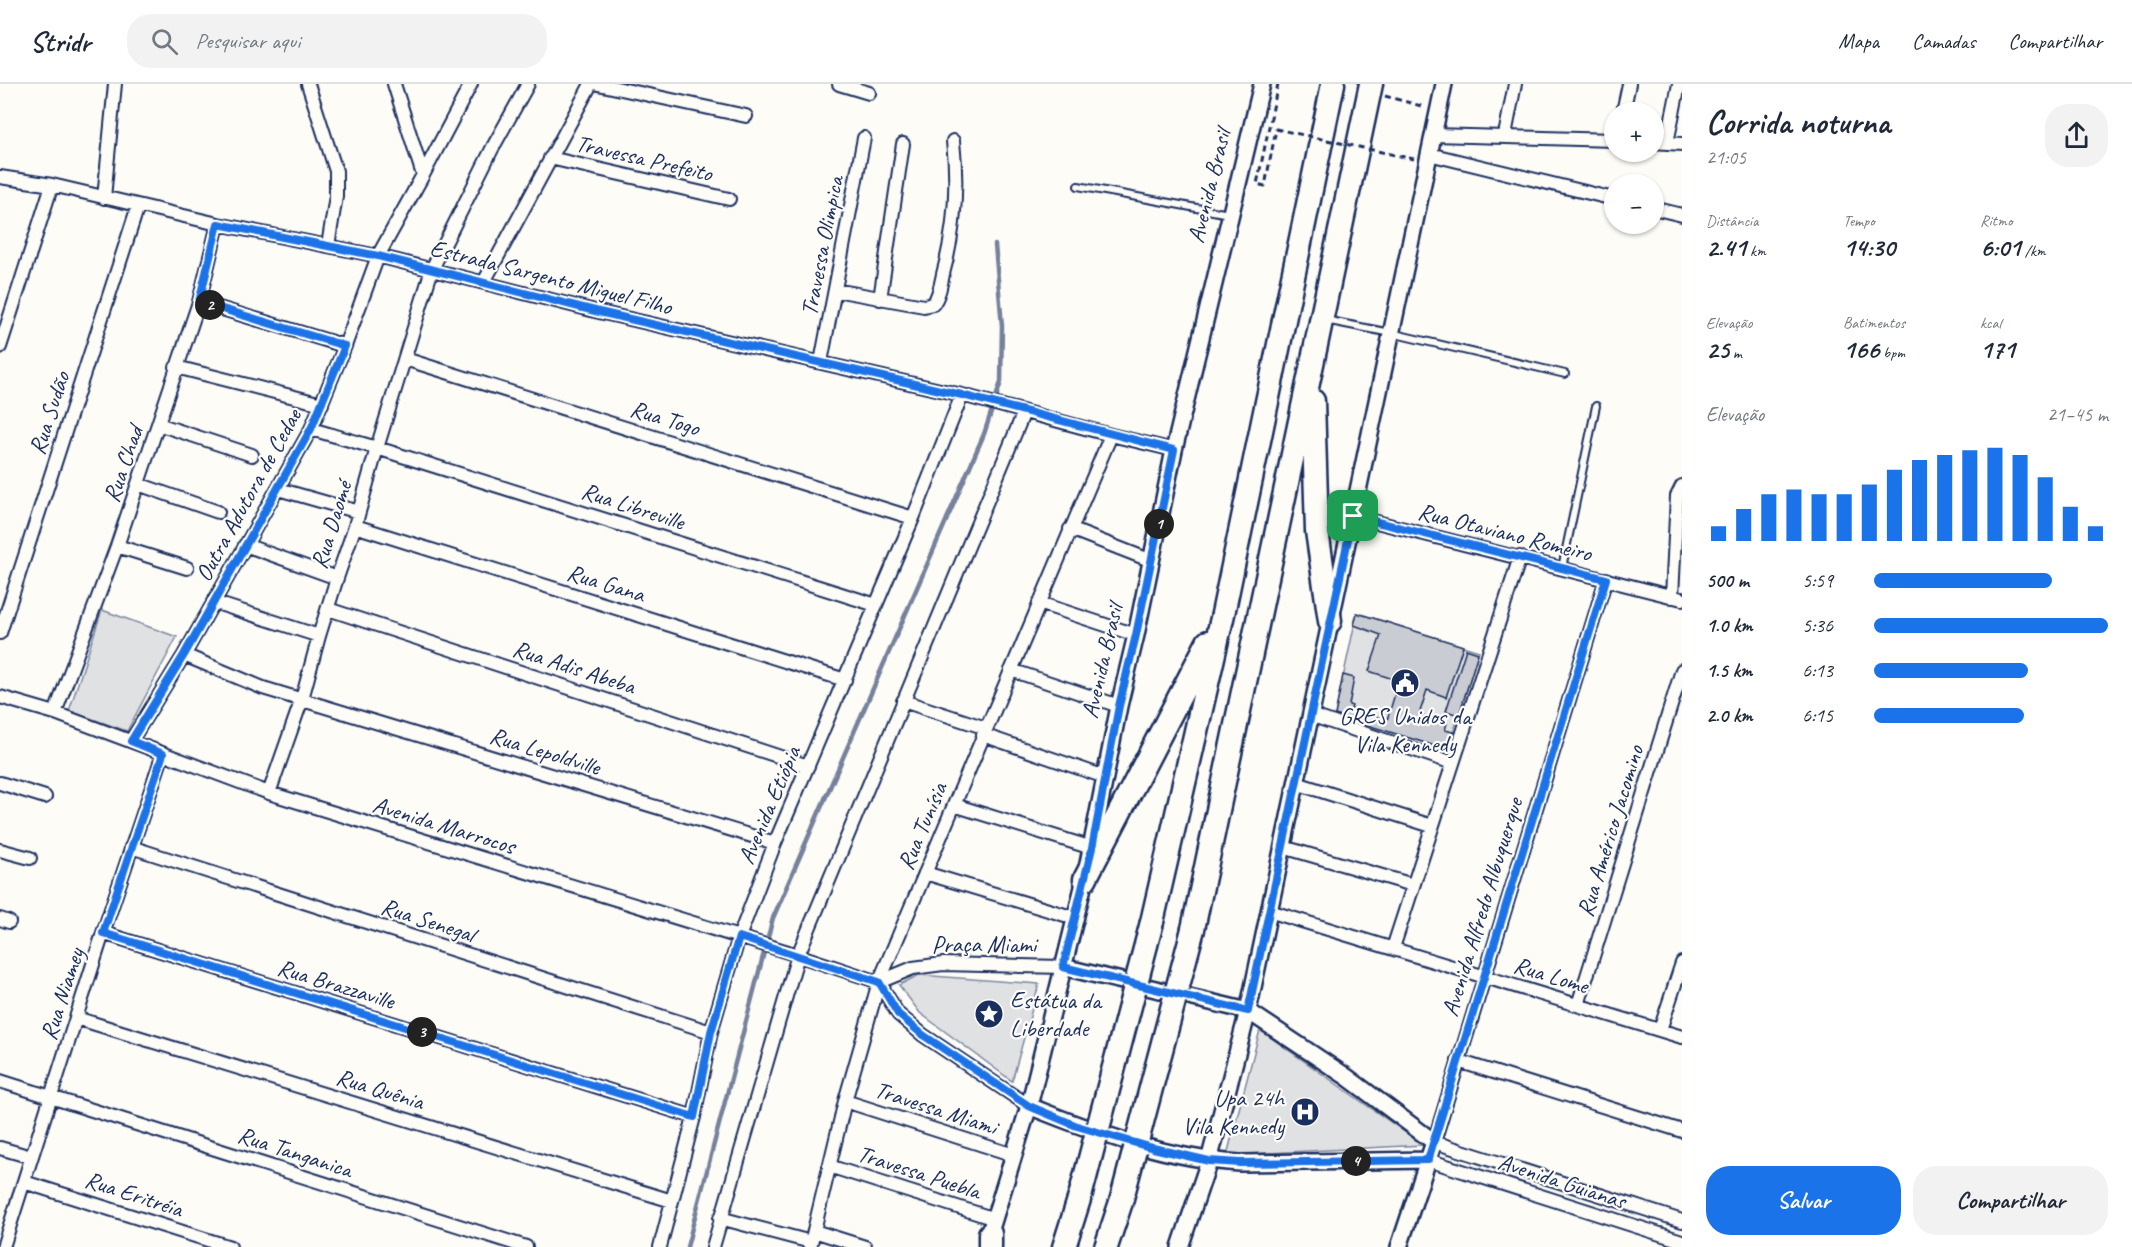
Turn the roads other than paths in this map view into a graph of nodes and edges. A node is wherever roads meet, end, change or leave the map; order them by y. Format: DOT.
graph roads {
  1 [pos="115,84"];
  2 [pos="309,84"];
  3 [pos="394,84"];
  4 [pos="471,84"];
  5 [pos="528,84"];
  6 [pos="591,84"];
  7 [pos="598,84"];
  8 [pos="839,84"];
  9 [pos="1262,84"];
  10 [pos="1333,84"];
  11 [pos="1444,84"];
  12 [pos="1515,84"];
  13 [pos="1629,84"];
  14 [pos="1679,84"];
  15 [pos="1370,88"];
  16 [pos="869,93"];
  17 [pos="1625,102"];
  18 [pos="746,116"];
  19 [pos="1433,135"];
  20 [pos="1505,135"];
  21 [pos="864,138"];
  22 [pos="1604,140"];
  23 [pos="953,141"];
  24 [pos="1664,143"];
  25 [pos="1667,143"];
  26 [pos="903,144"];
  27 [pos="1682,144"];
  28 [pos="1429,154"];
  29 [pos="550,158"];
  30 [pos="423,176"];
  31 [pos="0,177"];
  32 [pos="52,185"];
  33 [pos="1078,186"];
  34 [pos="1604,197"];
  35 [pos="104,198"];
  36 [pos="729,199"];
  37 [pos="138,206"];
  38 [pos="1664,211"];
  39 [pos="1230,214"];
  40 [pos="1682,215"];
  41 [pos="218,224"];
  42 [pos="328,246"];
  43 [pos="378,256"];
  44 [pos="432,269"];
  45 [pos="484,282"];
  46 [pos="835,290"];
  47 [pos="880,299"];
  48 [pos="199,302"];
  49 [pos="1321,319"];
  50 [pos="1391,333"];
  51 [pos="345,346"];
  52 [pos="0,347"];
  53 [pos="405,359"];
  54 [pos="1312,361"];
  55 [pos="821,362"];
  56 [pos="176,367"];
  57 [pos="1564,374"];
  58 [pos="962,395"];
  59 [pos="322,404"];
  60 [pos="1596,406"];
  61 [pos="1024,412"];
  62 [pos="158,424"];
  63 [pos="311,429"];
  64 [pos="1110,435"];
  65 [pos="377,448"];
  66 [pos="1174,450"];
  67 [pos="252,455"];
  68 [pos="138,484"];
  69 [pos="1682,486"];
  70 [pos="278,489"];
  71 [pos="218,512"];
  72 [pos="359,512"];
  73 [pos="1353,516"];
  74 [pos="913,518"];
  75 [pos="355,526"];
  76 [pos="1070,530"];
  77 [pos="245,545"];
  78 [pos="117,546"];
  79 [pos="1520,557"];
  80 [pos="1152,561"];
  81 [pos="187,568"];
  82 [pos="1562,568"];
  83 [pos="337,578"];
  84 [pos="1606,579"];
  85 [pos="1677,598"];
  86 [pos="213,602"];
  87 [pos="1039,603"];
  88 [pos="876,605"];
  89 [pos="328,609"];
  90 [pos="1223,614"];
  91 [pos="1330,621"];
  92 [pos="0,633"];
  93 [pos="1136,635"];
  94 [pos="319,636"];
  95 [pos="184,655"];
  96 [pos="1011,670"];
  97 [pos="1682,670"];
  98 [pos="845,680"];
  99 [pos="0,697"];
  100 [pos="302,699"];
  101 [pos="903,701"];
  102 [pos="1119,706"];
  103 [pos="55,713"];
  104 [pos="1310,715"];
  105 [pos="984,731"];
  106 [pos="131,741"];
  107 [pos="163,754"];
  108 [pos="1453,763"];
  109 [pos="808,766"];
  110 [pos="1105,777"];
  111 [pos="0,783"];
  112 [pos="1296,783"];
  113 [pos="269,793"];
  114 [pos="45,797"];
  115 [pos="954,806"];
  116 [pos="1432,826"];
  117 [pos="775,843"];
  118 [pos="131,847"];
  119 [pos="1283,847"];
  120 [pos="1092,848"];
  121 [pos="0,850"];
  122 [pos="30,858"];
  123 [pos="925,873"];
  124 [pos="1085,879"];
  125 [pos="1413,885"];
  126 [pos="1269,910"];
  127 [pos="1075,918"];
  128 [pos="103,933"];
  129 [pos="739,937"];
  130 [pos="1393,948"];
  131 [pos="793,953"];
  132 [pos="1682,963"];
  133 [pos="1063,967"];
  134 [pos="1484,976"];
  135 [pos="879,982"];
  136 [pos="1578,1005"];
  137 [pos="1248,1011"];
  138 [pos="76,1018"];
  139 [pos="1660,1030"];
  140 [pos="711,1032"];
  141 [pos="1682,1037"];
  142 [pos="1458,1061"];
  143 [pos="0,1081"];
  144 [pos="51,1097"];
  145 [pos="845,1101"];
  146 [pos="1029,1106"];
  147 [pos="694,1117"];
  148 [pos="1682,1131"];
  149 [pos="1434,1142"];
  150 [pos="0,1148"];
  151 [pos="1014,1155"];
  152 [pos="31,1157"];
  153 [pos="1428,1160"];
  154 [pos="1209,1161"];
  155 [pos="829,1166"];
  156 [pos="24,1182"];
  157 [pos="672,1201"];
  158 [pos="720,1218"];
  159 [pos="1682,1221"];
  160 [pos="990,1237"];
  161 [pos="812,1240"];
  162 [pos="1682,1241"];
  163 [pos="3,1247"];
  164 [pos="230,1247"];
  165 [pos="526,1247"];
  166 [pos="660,1247"];
  167 [pos="713,1247"];
  168 [pos="865,1247"];
  169 [pos="1064,1247"];
  170 [pos="1106,1247"];
  171 [pos="1180,1247"];
  172 [pos="1399,1247"];
  1 -- 35 [label="street"];
  2 -- 42 [label="street"];
  3 -- 30 [label="street"];
  4 -- 30 [label="street, Outra Adutora de Cedae"];
  5 -- 44 [label="street, Rua Daomé"];
  6 -- 29 [label="street"];
  7 -- 18 [label="street"];
  8 -- 16 [label="street"];
  9 -- 39 [label="street, Avenida Brasil"];
  10 -- 90 [label="highway"];
  11 -- 19 [label="street"];
  12 -- 20 [label="street"];
  13 -- 17 [label="street"];
  14 -- 25 [label="street"];
  15 -- 49 [label="highway"];
  19 -- 20 [label="street"];
  19 -- 28 [label="street"];
  20 -- 22 [label="street"];
  21 -- 46 [label="street, Travessa Olimpica"];
  23 -- 47 [label="street"];
  24 -- 25 [label="street"];
  25 -- 27 [label="street"];
  26 -- 47 [label="street"];
  28 -- 34 [label="street"];
  28 -- 50 [label="street"];
  29 -- 36 [label="street, Travessa Prefeito"];
  29 -- 45 [label="street"];
  30 -- 43 [label="street, Outra Adutora de Cedae"];
  31 -- 32 [label="street, Estrada Sargento Miguel Filho"];
  32 -- 35 [label="street, Estrada Sargento Miguel Filho"];
  32 -- 52 [label="street"];
  33 -- 39 [label="lane"];
  35 -- 37 [label="street, Estrada Sargento Miguel Filho"];
  37 -- 41 [label="street, Estrada Sargento Miguel Filho"];
  37 -- 92 [label="street, Rua Sudão"];
  38 -- 40 [label="street"];
  39 -- 66 [label="street, Avenida Brasil"];
  41 -- 42 [label="street, Estrada Sargento Miguel Filho"];
  41 -- 48 [label="street, Rua Chad"];
  42 -- 43 [label="street, Estrada Sargento Miguel Filho"];
  43 -- 44 [label="street, Estrada Sargento Miguel Filho"];
  43 -- 51 [label="street, Outra Adutora de Cedae"];
  44 -- 45 [label="street, Estrada Sargento Miguel Filho"];
  44 -- 53 [label="street, Rua Daomé"];
  45 -- 55 [label="street, Estrada Sargento Miguel Filho"];
  46 -- 47 [label="street"];
  46 -- 55 [label="street, Travessa Olimpica"];
  48 -- 51 [label="street"];
  48 -- 56 [label="street, Rua Chad"];
  49 -- 50 [label="lane"];
  49 -- 54 [label="highway"];
  50 -- 57 [label="lane"];
  50 -- 73 [label="street"];
  51 -- 59 [label="street, Outra Adutora de Cedae"];
  53 -- 65 [label="street, Rua Daomé"];
  53 -- 74 [label="street, Rua Togo"];
  54 -- 91 [label="highway"];
  54 -- 170 [label="highway, bridge"];
  55 -- 58 [label="street, Estrada Sargento Miguel Filho"];
  56 -- 59 [label="street"];
  56 -- 62 [label="street, Rua Chad"];
  58 -- 61 [label="street, Estrada Sargento Miguel Filho"];
  58 -- 74 [label="street, Avenida Etiópia"];
  59 -- 63 [label="street, Outra Adutora de Cedae"];
  60 -- 82 [label="lane"];
  61 -- 64 [label="street"];
  61 -- 101 [label="street"];
  62 -- 67 [label="street"];
  62 -- 68 [label="street, Rua Chad"];
  63 -- 65 [label="street, Rua Libreville"];
  63 -- 70 [label="street, Outra Adutora de Cedae"];
  64 -- 66 [label="street"];
  64 -- 76 [label="street, Rua Tunísia"];
  65 -- 72 [label="street, Rua Daomé"];
  65 -- 88 [label="street, Rua Libreville"];
  66 -- 80 [label="street, Avenida Brasil"];
  68 -- 71 [label="street"];
  68 -- 78 [label="street, Rua Chad"];
  69 -- 85 [label="street"];
  70 -- 72 [label="street"];
  70 -- 77 [label="street, Outra Adutora de Cedae"];
  72 -- 75 [label="street, Rua Daomé"];
  73 -- 79 [label="street, Rua Otaviano Romeiro"];
  73 -- 91 [label="street"];
  74 -- 88 [label="street, Avenida Etiópia"];
  75 -- 83 [label="street, Rua Daomé"];
  75 -- 98 [label="street, Rua Gana"];
  76 -- 80 [label="street"];
  76 -- 87 [label="street, Rua Tunísia"];
  77 -- 83 [label="street"];
  77 -- 86 [label="street, Outra Adutora de Cedae"];
  78 -- 81 [label="street"];
  78 -- 103 [label="street, Rua Chad"];
  79 -- 82 [label="street, Rua Otaviano Romeiro"];
  79 -- 108 [label="street"];
  80 -- 93 [label="street, Avenida Brasil"];
  82 -- 84 [label="street, Rua Otaviano Romeiro"];
  83 -- 89 [label="street, Rua Daomé"];
  84 -- 85 [label="street, Rua Otaviano Romeiro"];
  84 -- 134 [label="street, Avenida Alfredo Albuquerque"];
  86 -- 94 [label="street"];
  86 -- 95 [label="street, Outra Adutora de Cedae"];
  87 -- 93 [label="street"];
  87 -- 96 [label="street, Rua Tunísia"];
  88 -- 98 [label="street, Avenida Etiópia"];
  89 -- 94 [label="street, Rua Daomé"];
  89 -- 109 [label="street, Rua Adis Abeba"];
  90 -- 124 [label="highway"];
  90 -- 169 [label="highway, bridge"];
  91 -- 104 [label="street"];
  93 -- 102 [label="street, Avenida Brasil"];
  94 -- 100 [label="street, Rua Daomé"];
  95 -- 100 [label="street, Rua Lepoldville"];
  95 -- 106 [label="street, Outra Adutora de Cedae"];
  96 -- 102 [label="street"];
  96 -- 105 [label="street, Rua Tunísia"];
  97 -- 136 [label="street, Rua Américo Jacomino"];
  98 -- 109 [label="street, Avenida Etiópia"];
  99 -- 103 [label="street, Avenida Marrocos"];
  100 -- 113 [label="street, Rua Daomé"];
  100 -- 117 [label="street, Rua Lepoldville"];
  101 -- 105 [label="street"];
  101 -- 131 [label="street"];
  102 -- 110 [label="street, Avenida Brasil"];
  103 -- 106 [label="street, Avenida Marrocos"];
  104 -- 108 [label="street"];
  104 -- 112 [label="street"];
  105 -- 110 [label="street"];
  105 -- 115 [label="street, Rua Tunísia"];
  106 -- 107 [label="street, Avenida Marrocos"];
  107 -- 113 [label="street, Avenida Marrocos"];
  107 -- 118 [label="street, Rua Niamey"];
  108 -- 116 [label="street"];
  109 -- 117 [label="street, Avenida Etiópia"];
  110 -- 120 [label="street, Avenida Brasil"];
  111 -- 114 [label="street"];
  112 -- 116 [label="street"];
  112 -- 119 [label="street"];
  113 -- 129 [label="street, Avenida Marrocos"];
  115 -- 120 [label="street"];
  115 -- 123 [label="street, Rua Tunísia"];
  116 -- 125 [label="street"];
  117 -- 129 [label="street, Avenida Etiópia"];
  118 -- 128 [label="street, Rua Niamey"];
  118 -- 140 [label="street, Rua Senegal"];
  119 -- 125 [label="street"];
  119 -- 126 [label="street"];
  120 -- 124 [label="street, Avenida Brasil"];
  121 -- 122 [label="street"];
  123 -- 127 [label="street"];
  123 -- 135 [label="street, Rua Tunísia"];
  124 -- 127 [label="street, Avenida Brasil"];
  125 -- 130 [label="street"];
  126 -- 130 [label="street, Rua Lome"];
  126 -- 137 [label="street"];
  127 -- 133 [label="street, Avenida Brasil"];
  128 -- 138 [label="street, Rua Niamey"];
  128 -- 147 [label="street, Rua Brazzaville"];
  129 -- 131 [label="street, Avenida Marrocos"];
  129 -- 140 [label="street, Avenida Etiópia"];
  130 -- 134 [label="street, Rua Lome"];
  131 -- 135 [label="street, Avenida Marrocos"];
  131 -- 158 [label="street"];
  132 -- 139 [label="street"];
  133 -- 135 [label="street, Praça Miami"];
  133 -- 137 [label="street, Praça Miami"];
  133 -- 146 [label="street, Avenida Brasil"];
  134 -- 136 [label="street, Rua Lome"];
  134 -- 142 [label="street, Avenida Alfredo Albuquerque"];
  135 -- 145 [label="street, Rua Tunísia"];
  135 -- 146 [label="street"];
  136 -- 139 [label="street, Rua Lome"];
  137 -- 149 [label="street, Praça Miami"];
  137 -- 154 [label="street"];
  138 -- 144 [label="street, Rua Niamey"];
  138 -- 157 [label="street, Rua Quênia"];
  139 -- 141 [label="street, Rua Lome"];
  140 -- 147 [label="street, Avenida Etiópia"];
  142 -- 148 [label="street"];
  142 -- 149 [label="street, Avenida Alfredo Albuquerque"];
  143 -- 144 [label="street, Rua Tanganica"];
  144 -- 152 [label="street, Rua Niamey"];
  144 -- 165 [label="street, Rua Tanganica"];
  145 -- 151 [label="street, Travessa Miami"];
  145 -- 155 [label="street, Rua Tunísia"];
  146 -- 151 [label="street, Avenida Brasil"];
  146 -- 154 [label="street"];
  147 -- 157 [label="street, Avenida Etiópia"];
  149 -- 153 [label="street, Avenida Alfredo Albuquerque"];
  149 -- 159 [label="street, Avenida Guianas"];
  150 -- 152 [label="street"];
  151 -- 160 [label="street, Avenida Brasil"];
  152 -- 156 [label="street, Rua Niamey"];
  153 -- 154 [label="street"];
  153 -- 162 [label="street, Avenida Guianas"];
  153 -- 172 [label="street, Avenida Alfredo Albuquerque"];
  154 -- 171 [label="street"];
  155 -- 160 [label="street, Travessa Puebla"];
  155 -- 161 [label="street, Rua Tunísia"];
  156 -- 163 [label="street, Rua Niamey"];
  156 -- 164 [label="street, Rua Eritréia"];
  157 -- 166 [label="street, Avenida Etiópia"];
  158 -- 161 [label="street"];
  158 -- 167 [label="street"];
  161 -- 168 [label="street"];
}
